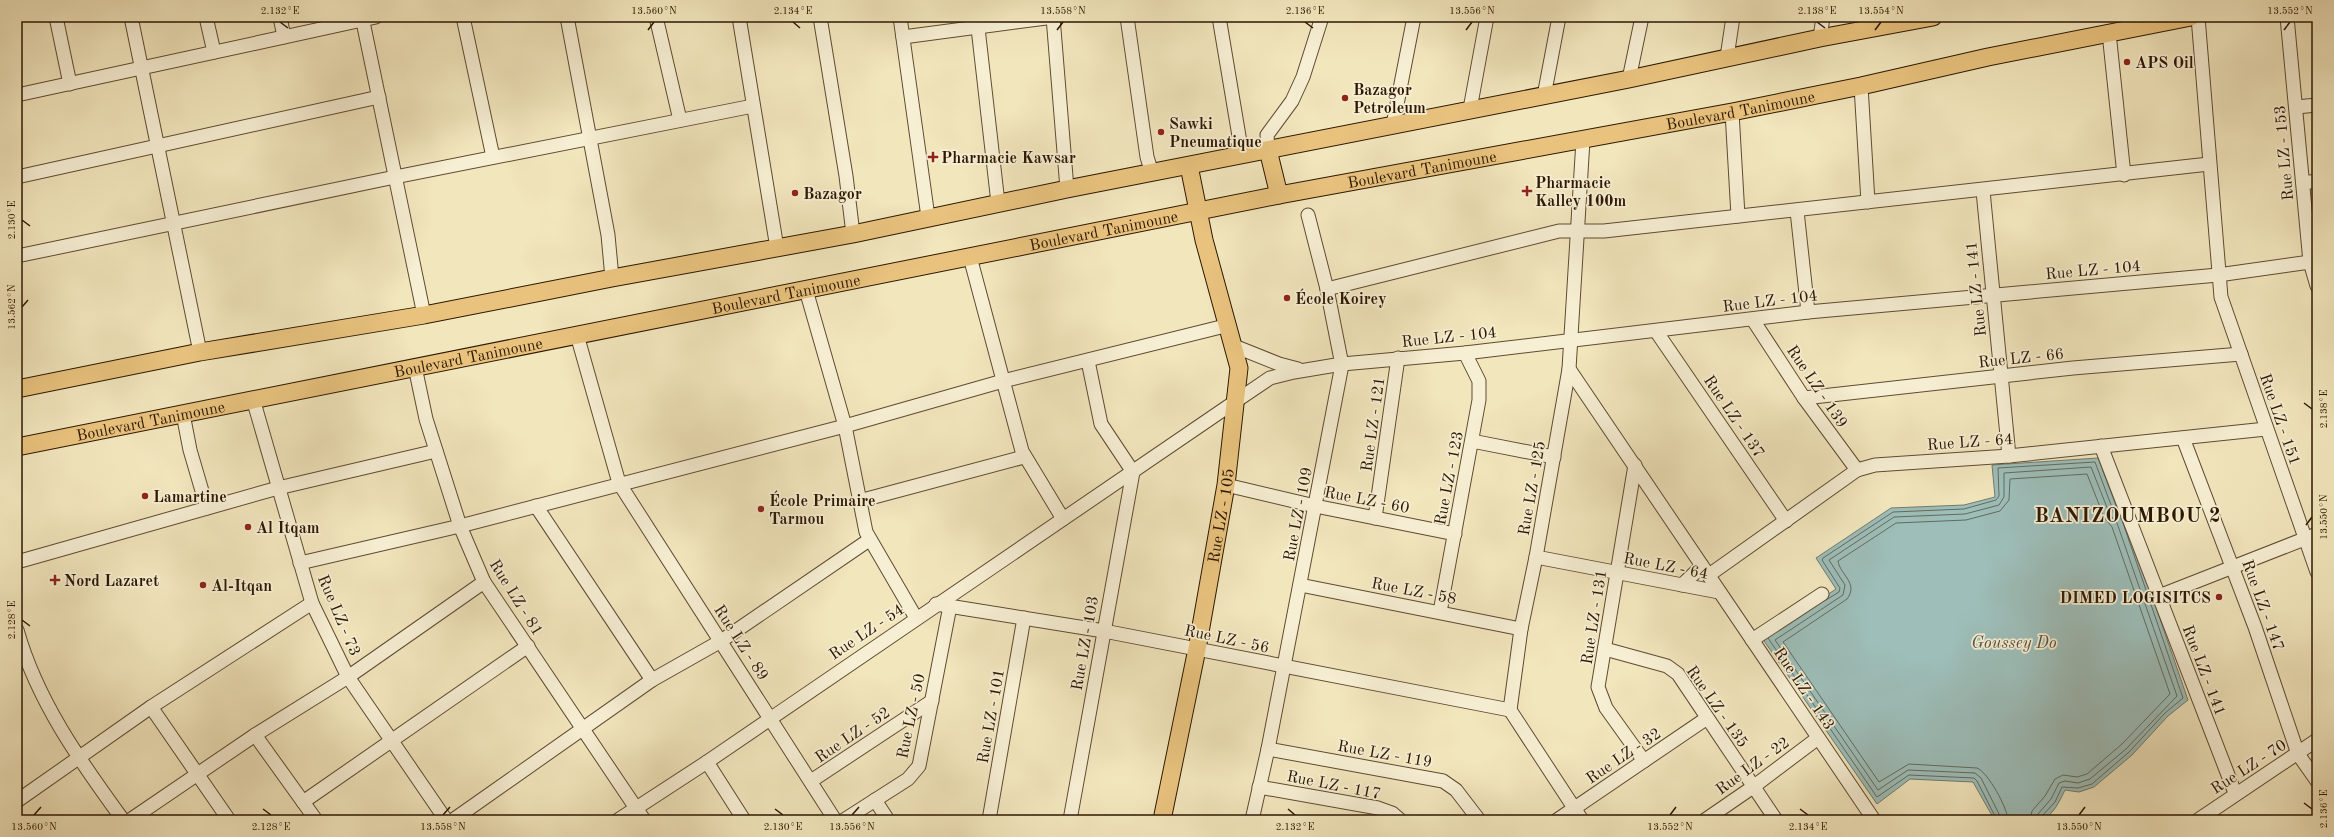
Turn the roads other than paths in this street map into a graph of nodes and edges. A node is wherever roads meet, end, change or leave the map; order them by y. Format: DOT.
graph roads {
  1 [pos="56,17"];
  2 [pos="131,17"];
  3 [pos="206,17"];
  4 [pos="280,17"];
  5 [pos="376,17"];
  6 [pos="462,17"];
  7 [pos="567,17"];
  8 [pos="656,17"];
  9 [pos="739,17"];
  10 [pos="820,17"];
  11 [pos="900,17"];
  12 [pos="1053,17"];
  13 [pos="1127,17"];
  14 [pos="1219,17"];
  15 [pos="1322,17"];
  16 [pos="1414,17"];
  17 [pos="1487,17"];
  18 [pos="1559,17"];
  19 [pos="1642,17"];
  20 [pos="1733,17"];
  21 [pos="1823,17"];
  22 [pos="1932,17"];
  23 [pos="2191,17"];
  24 [pos="2198,17"];
  25 [pos="2287,17"];
  26 [pos="362,18"];
  27 [pos="978,28"];
  28 [pos="2109,33"];
  29 [pos="284,37"];
  30 [pos="903,37"];
  31 [pos="1820,38"];
  32 [pos="214,52"];
  33 [pos="1727,57"];
  34 [pos="141,68"];
  35 [pos="1629,79"];
  36 [pos="70,84"];
  37 [pos="1860,86"];
  38 [pos="17,95"];
  39 [pos="1544,96"];
  40 [pos="379,97"];
  41 [pos="2317,105"];
  42 [pos="753,106"];
  43 [pos="2296,107"];
  44 [pos="1470,109"];
  45 [pos="1732,112"];
  46 [pos="680,120"];
  47 [pos="1393,125"];
  48 [pos="591,139"];
  49 [pos="1583,140"];
  50 [pos="157,146"];
  51 [pos="1268,150"];
  52 [pos="1242,154"];
  53 [pos="493,157"];
  54 [pos="2209,164"];
  55 [pos="1189,166"];
  56 [pos="1152,173"];
  57 [pos="2124,175"];
  58 [pos="17,177"];
  59 [pos="395,177"];
  60 [pos="2317,181"];
  61 [pos="2303,183"];
  62 [pos="1067,189"];
  63 [pos="1983,191"];
  64 [pos="1279,195"];
  65 [pos="1868,202"];
  66 [pos="998,203"];
  67 [pos="1199,211"];
  68 [pos="1797,211"];
  69 [pos="1308,214"];
  70 [pos="1738,216"];
  71 [pos="928,217"];
  72 [pos="173,223"];
  73 [pos="1577,230"];
  74 [pos="853,234"];
  75 [pos="777,248"];
  76 [pos="17,256"];
  77 [pos="970,257"];
  78 [pos="2313,261"];
  79 [pos="2218,275"];
  80 [pos="612,278"];
  81 [pos="2317,286"];
  82 [pos="1327,289"];
  83 [pos="806,290"];
  84 [pos="1992,296"];
  85 [pos="1808,312"];
  86 [pos="424,315"];
  87 [pos="1753,320"];
  88 [pos="1229,325"];
  89 [pos="1656,331"];
  90 [pos="577,335"];
  91 [pos="1570,339"];
  92 [pos="1234,346"];
  93 [pos="200,352"];
  94 [pos="1464,353"];
  95 [pos="2241,354"];
  96 [pos="1398,358"];
  97 [pos="1088,361"];
  98 [pos="1342,364"];
  99 [pos="415,368"];
  100 [pos="1569,369"];
  101 [pos="1304,370"];
  102 [pos="2002,376"];
  103 [pos="1003,382"];
  104 [pos="17,389"];
  105 [pos="1804,398"];
  106 [pos="254,399"];
  107 [pos="1236,401"];
  108 [pos="183,414"];
  109 [pos="845,426"];
  110 [pos="2266,429"];
  111 [pos="2182,438"];
  112 [pos="1472,441"];
  113 [pos="2101,446"];
  114 [pos="17,447"];
  115 [pos="436,451"];
  116 [pos="2009,456"];
  117 [pos="1024,457"];
  118 [pos="1554,457"];
  119 [pos="1636,466"];
  120 [pos="1856,470"];
  121 [pos="1133,472"];
  122 [pos="619,483"];
  123 [pos="1226,485"];
  124 [pos="278,488"];
  125 [pos="859,501"];
  126 [pos="536,506"];
  127 [pos="1315,506"];
  128 [pos="207,508"];
  129 [pos="1375,518"];
  130 [pos="1063,519"];
  131 [pos="1786,521"];
  132 [pos="460,526"];
  133 [pos="1455,534"];
  134 [pos="2311,536"];
  135 [pos="869,540"];
  136 [pos="1536,557"];
  137 [pos="17,562"];
  138 [pos="300,563"];
  139 [pos="2232,567"];
  140 [pos="1705,570"];
  141 [pos="2317,572"];
  142 [pos="1617,573"];
  143 [pos="484,582"];
  144 [pos="1300,585"];
  145 [pos="1682,585"];
  146 [pos="1719,592"];
  147 [pos="1822,594"];
  148 [pos="2159,596"];
  149 [pos="312,603"];
  150 [pos="936,604"];
  151 [pos="950,606"];
  152 [pos="1440,612"];
  153 [pos="916,618"];
  154 [pos="1024,618"];
  155 [pos="1521,629"];
  156 [pos="17,630"];
  157 [pos="1104,631"];
  158 [pos="721,640"];
  159 [pos="1752,640"];
  160 [pos="528,646"];
  161 [pos="1197,649"];
  162 [pos="1605,649"];
  163 [pos="1284,667"];
  164 [pos="348,677"];
  165 [pos="652,680"];
  166 [pos="932,701"];
  167 [pos="151,707"];
  168 [pos="1510,710"];
  169 [pos="770,717"];
  170 [pos="1707,718"];
  171 [pos="583,728"];
  172 [pos="255,735"];
  173 [pos="1818,738"];
  174 [pos="390,740"];
  175 [pos="2317,740"];
  176 [pos="1268,749"];
  177 [pos="2298,754"];
  178 [pos="78,759"];
  179 [pos="1644,761"];
  180 [pos="707,762"];
  181 [pos="197,774"];
  182 [pos="811,781"];
  183 [pos="2317,781"];
  184 [pos="1259,787"];
  185 [pos="1753,787"];
  186 [pos="2235,794"];
  187 [pos="875,800"];
  188 [pos="17,801"];
  189 [pos="303,802"];
  190 [pos="636,808"];
  191 [pos="1574,808"];
  192 [pos="123,820"];
  193 [pos="130,820"];
  194 [pos="229,820"];
  195 [pos="316,820"];
  196 [pos="446,820"];
  197 [pos="453,820"];
  198 [pos="618,820"];
  199 [pos="644,820"];
  200 [pos="744,820"];
  201 [pos="836,820"];
  202 [pos="844,820"];
  203 [pos="888,820"];
  204 [pos="989,820"];
  205 [pos="1070,820"];
  206 [pos="1162,820"];
  207 [pos="1252,820"];
  208 [pos="1400,820"];
  209 [pos="1479,820"];
  210 [pos="1557,820"];
  211 [pos="1582,820"];
  212 [pos="1705,820"];
  213 [pos="1776,820"];
  214 [pos="1874,820"];
  215 [pos="2198,820"];
  1 -- 36 [label="street"];
  2 -- 34 [label="street"];
  3 -- 32 [label="street"];
  4 -- 29 [label="street"];
  5 -- 26 [label="street"];
  6 -- 53 [label="street"];
  7 -- 48 [label="street"];
  8 -- 46 [label="street"];
  9 -- 42 [label="street"];
  10 -- 74 [label="street"];
  11 -- 30 [label="street"];
  12 -- 27 [label="street"];
  12 -- 62 [label="street"];
  13 -- 56 [label="street"];
  14 -- 52 [label="street"];
  15 -- 51 [label="street"];
  16 -- 47 [label="street"];
  17 -- 44 [label="street"];
  18 -- 39 [label="street"];
  19 -- 35 [label="street"];
  20 -- 33 [label="street"];
  21 -- 31 [label="street"];
  22 -- 31 [label="main road"];
  23 -- 28 [label="main road, Boulevard Tanimoune"];
  24 -- 54 [label="street, Rue LZ - 151"];
  25 -- 43 [label="street, Rue LZ - 153"];
  26 -- 29 [label="street"];
  26 -- 40 [label="street"];
  27 -- 30 [label="street"];
  27 -- 66 [label="street"];
  28 -- 37 [label="main road, Boulevard Tanimoune"];
  28 -- 57 [label="street"];
  29 -- 32 [label="street"];
  30 -- 71 [label="street"];
  31 -- 33 [label="main road"];
  32 -- 34 [label="street"];
  33 -- 35 [label="main road"];
  34 -- 36 [label="street"];
  34 -- 50 [label="street"];
  35 -- 39 [label="main road"];
  36 -- 38 [label="street"];
  37 -- 45 [label="main road, Boulevard Tanimoune"];
  37 -- 65 [label="street"];
  39 -- 44 [label="main road"];
  40 -- 50 [label="street"];
  40 -- 59 [label="street"];
  41 -- 43 [label="street"];
  42 -- 46 [label="street"];
  42 -- 75 [label="street"];
  43 -- 61 [label="street, Rue LZ - 153"];
  44 -- 47 [label="main road"];
  45 -- 49 [label="main road, Boulevard Tanimoune"];
  45 -- 70 [label="street"];
  46 -- 48 [label="street"];
  47 -- 51 [label="main road"];
  48 -- 53 [label="street"];
  48 -- 80 [label="street"];
  49 -- 64 [label="main road, Boulevard Tanimoune"];
  49 -- 73 [label="street, Rue LZ - 125"];
  50 -- 58 [label="street"];
  50 -- 72 [label="street"];
  51 -- 52 [label="main road"];
  51 -- 64 [label="main road"];
  52 -- 55 [label="main road"];
  53 -- 59 [label="street"];
  54 -- 57 [label="street"];
  54 -- 79 [label="street, Rue LZ - 151"];
  55 -- 56 [label="main road"];
  55 -- 67 [label="main road, Rue LZ - 105"];
  56 -- 62 [label="main road"];
  57 -- 63 [label="street"];
  59 -- 72 [label="street"];
  59 -- 86 [label="street"];
  60 -- 61 [label="street"];
  61 -- 78 [label="street, Rue LZ - 153"];
  62 -- 66 [label="main road"];
  63 -- 65 [label="street"];
  63 -- 84 [label="street, Rue LZ - 141"];
  64 -- 67 [label="main road, Boulevard Tanimoune"];
  65 -- 68 [label="street"];
  66 -- 71 [label="main road"];
  67 -- 77 [label="main road, Boulevard Tanimoune"];
  67 -- 88 [label="main road, Rue LZ - 105"];
  68 -- 70 [label="street"];
  68 -- 85 [label="street"];
  69 -- 82 [label="street, Rue LZ - 109"];
  70 -- 73 [label="street"];
  71 -- 74 [label="main road"];
  72 -- 76 [label="street"];
  72 -- 93 [label="street"];
  73 -- 82 [label="street"];
  73 -- 91 [label="street, Rue LZ - 125"];
  74 -- 75 [label="main road"];
  75 -- 80 [label="main road"];
  77 -- 83 [label="main road, Boulevard Tanimoune"];
  77 -- 103 [label="street"];
  78 -- 79 [label="street, Rue LZ - 104"];
  78 -- 81 [label="street, Rue LZ - 153"];
  79 -- 84 [label="street, Rue LZ - 104"];
  79 -- 95 [label="street, Rue LZ - 151"];
  80 -- 86 [label="main road"];
  82 -- 98 [label="street, Rue LZ - 109"];
  83 -- 90 [label="main road, Boulevard Tanimoune"];
  83 -- 109 [label="street"];
  84 -- 85 [label="street, Rue LZ - 104"];
  84 -- 102 [label="street, Rue LZ - 141"];
  85 -- 87 [label="street, Rue LZ - 104"];
  86 -- 93 [label="main road"];
  87 -- 89 [label="street, Rue LZ - 104"];
  87 -- 105 [label="street, Rue LZ - 139"];
  88 -- 92 [label="main road, Rue LZ - 105"];
  88 -- 97 [label="street"];
  89 -- 91 [label="street, Rue LZ - 104"];
  89 -- 131 [label="street, Rue LZ - 137"];
  90 -- 99 [label="main road, Boulevard Tanimoune"];
  90 -- 122 [label="street, Rue LZ - 89"];
  91 -- 94 [label="street, Rue LZ - 104"];
  91 -- 100 [label="street, Rue LZ - 125"];
  92 -- 101 [label="street"];
  92 -- 107 [label="main road, Rue LZ - 105"];
  93 -- 104 [label="main road"];
  94 -- 96 [label="street, Rue LZ - 104"];
  94 -- 112 [label="street, Rue LZ - 123"];
  95 -- 102 [label="street, Rue LZ - 66"];
  95 -- 110 [label="street, Rue LZ - 151"];
  96 -- 98 [label="street, Rue LZ - 104"];
  96 -- 129 [label="street, Rue LZ - 121"];
  97 -- 103 [label="street"];
  97 -- 121 [label="street"];
  98 -- 101 [label="street, Rue LZ - 104"];
  98 -- 127 [label="street, Rue LZ - 109"];
  99 -- 106 [label="main road, Boulevard Tanimoune"];
  99 -- 115 [label="street, Rue LZ - 81"];
  100 -- 118 [label="street, Rue LZ - 125"];
  100 -- 119 [label="street"];
  101 -- 107 [label="street, Rue LZ - 104"];
  102 -- 105 [label="street, Rue LZ - 66"];
  102 -- 116 [label="street, Rue LZ - 141"];
  103 -- 109 [label="street"];
  103 -- 117 [label="street"];
  105 -- 120 [label="street, Rue LZ - 139"];
  106 -- 108 [label="main road, Boulevard Tanimoune"];
  106 -- 124 [label="street, Rue LZ - 73"];
  107 -- 121 [label="street, Rue LZ - 104"];
  107 -- 123 [label="main road, Rue LZ - 105"];
  108 -- 114 [label="main road, Boulevard Tanimoune"];
  108 -- 128 [label="street"];
  109 -- 122 [label="street"];
  109 -- 125 [label="street"];
  110 -- 111 [label="street, Rue LZ - 64"];
  110 -- 134 [label="street, Rue LZ - 151"];
  111 -- 113 [label="street, Rue LZ - 64"];
  111 -- 139 [label="street, Rue LZ - 147"];
  112 -- 118 [label="street"];
  112 -- 133 [label="street, Rue LZ - 123"];
  113 -- 116 [label="street, Rue LZ - 64"];
  113 -- 148 [label="street, Rue LZ - 141"];
  115 -- 124 [label="street"];
  115 -- 132 [label="street, Rue LZ - 81"];
  116 -- 120 [label="street, Rue LZ - 64"];
  117 -- 125 [label="street"];
  117 -- 130 [label="street"];
  118 -- 136 [label="street, Rue LZ - 125"];
  119 -- 140 [label="street"];
  119 -- 142 [label="street, Rue LZ - 131"];
  120 -- 131 [label="street, Rue LZ - 64"];
  121 -- 130 [label="street, Rue LZ - 54"];
  121 -- 157 [label="street, Rue LZ - 103"];
  122 -- 126 [label="street"];
  122 -- 158 [label="street, Rue LZ - 89"];
  123 -- 127 [label="street, Rue LZ - 60"];
  123 -- 161 [label="main road, Rue LZ - 105"];
  124 -- 128 [label="street"];
  124 -- 138 [label="street, Rue LZ - 73"];
  125 -- 135 [label="street"];
  126 -- 132 [label="street"];
  126 -- 165 [label="street"];
  127 -- 129 [label="street, Rue LZ - 60"];
  127 -- 144 [label="street, Rue LZ - 109"];
  128 -- 137 [label="street"];
  129 -- 133 [label="street, Rue LZ - 60"];
  130 -- 150 [label="street, Rue LZ - 54"];
  131 -- 140 [label="street, Rue LZ - 64"];
  132 -- 138 [label="street"];
  132 -- 143 [label="street, Rue LZ - 81"];
  133 -- 152 [label="street, Rue LZ - 123"];
  134 -- 139 [label="street"];
  134 -- 141 [label="street, Rue LZ - 151"];
  135 -- 153 [label="street"];
  135 -- 158 [label="street"];
  136 -- 142 [label="street, Rue LZ - 64"];
  136 -- 155 [label="street, Rue LZ - 125"];
  138 -- 149 [label="street, Rue LZ - 73"];
  139 -- 148 [label="street"];
  139 -- 177 [label="street, Rue LZ - 147"];
  140 -- 145 [label="street, Rue LZ - 64"];
  140 -- 146 [label="street, Rue LZ - 143"];
  142 -- 145 [label="street, Rue LZ - 64"];
  142 -- 162 [label="street, Rue LZ - 131"];
  143 -- 160 [label="street, Rue LZ - 81"];
  143 -- 164 [label="street"];
  144 -- 152 [label="street, Rue LZ - 58"];
  144 -- 163 [label="street, Rue LZ - 109"];
  145 -- 146 [label="street, Rue LZ - 64"];
  146 -- 159 [label="street, Rue LZ - 143"];
  147 -- 159 [label="street"];
  148 -- 186 [label="street, Rue LZ - 141"];
  149 -- 164 [label="street, Rue LZ - 73"];
  149 -- 167 [label="street"];
  150 -- 151 [label="street, Rue LZ - 56"];
  150 -- 153 [label="street, Rue LZ - 54"];
  151 -- 154 [label="street, Rue LZ - 56"];
  151 -- 166 [label="street, Rue LZ - 50"];
  152 -- 155 [label="street, Rue LZ - 58"];
  153 -- 169 [label="street, Rue LZ - 54"];
  154 -- 157 [label="street, Rue LZ - 56"];
  154 -- 204 [label="street, Rue LZ - 101"];
  155 -- 168 [label="street, Rue LZ - 125"];
  156 -- 178 [label="street"];
  157 -- 161 [label="street, Rue LZ - 56"];
  157 -- 205 [label="street, Rue LZ - 103"];
  158 -- 165 [label="street"];
  158 -- 169 [label="street, Rue LZ - 89"];
  159 -- 173 [label="street, Rue LZ - 143"];
  160 -- 171 [label="street, Rue LZ - 81"];
  160 -- 174 [label="street"];
  161 -- 163 [label="street, Rue LZ - 56"];
  161 -- 206 [label="main road, Rue LZ - 105"];
  162 -- 170 [label="street, Rue LZ - 135"];
  162 -- 179 [label="street, Rue LZ - 131"];
  163 -- 168 [label="street, Rue LZ - 56"];
  163 -- 176 [label="street, Rue LZ - 109"];
  164 -- 172 [label="street"];
  164 -- 174 [label="street, Rue LZ - 73"];
  165 -- 171 [label="street"];
  166 -- 182 [label="street, Rue LZ - 52"];
  166 -- 187 [label="street, Rue LZ - 50"];
  167 -- 178 [label="street"];
  167 -- 181 [label="street"];
  168 -- 191 [label="street"];
  169 -- 180 [label="street, Rue LZ - 54"];
  169 -- 182 [label="street, Rue LZ - 89"];
  170 -- 179 [label="street, Rue LZ - 32"];
  170 -- 185 [label="street, Rue LZ - 135"];
  171 -- 190 [label="street, Rue LZ - 81"];
  171 -- 197 [label="street"];
  172 -- 181 [label="street"];
  172 -- 189 [label="street"];
  173 -- 185 [label="street, Rue LZ - 22"];
  173 -- 214 [label="street, Rue LZ - 143"];
  174 -- 189 [label="street"];
  174 -- 196 [label="street, Rue LZ - 73"];
  175 -- 177 [label="street, Rue LZ - 70"];
  176 -- 184 [label="street, Rue LZ - 109"];
  176 -- 209 [label="street, Rue LZ - 119"];
  177 -- 183 [label="street, Rue LZ - 147"];
  177 -- 186 [label="street, Rue LZ - 70"];
  178 -- 188 [label="street"];
  178 -- 192 [label="street"];
  179 -- 191 [label="street, Rue LZ - 32"];
  180 -- 190 [label="street, Rue LZ - 54"];
  180 -- 200 [label="street"];
  181 -- 193 [label="street"];
  181 -- 194 [label="street"];
  182 -- 201 [label="street, Rue LZ - 89"];
  184 -- 207 [label="street, Rue LZ - 109"];
  184 -- 208 [label="street, Rue LZ - 117"];
  185 -- 212 [label="street, Rue LZ - 22"];
  185 -- 213 [label="street, Rue LZ - 135"];
  186 -- 215 [label="street, Rue LZ - 70"];
  187 -- 202 [label="street, Rue LZ - 50"];
  187 -- 203 [label="street"];
  189 -- 195 [label="street"];
  190 -- 198 [label="street, Rue LZ - 54"];
  190 -- 199 [label="street, Rue LZ - 81"];
  191 -- 210 [label="street, Rue LZ - 32"];
  191 -- 211 [label="street"];
}
